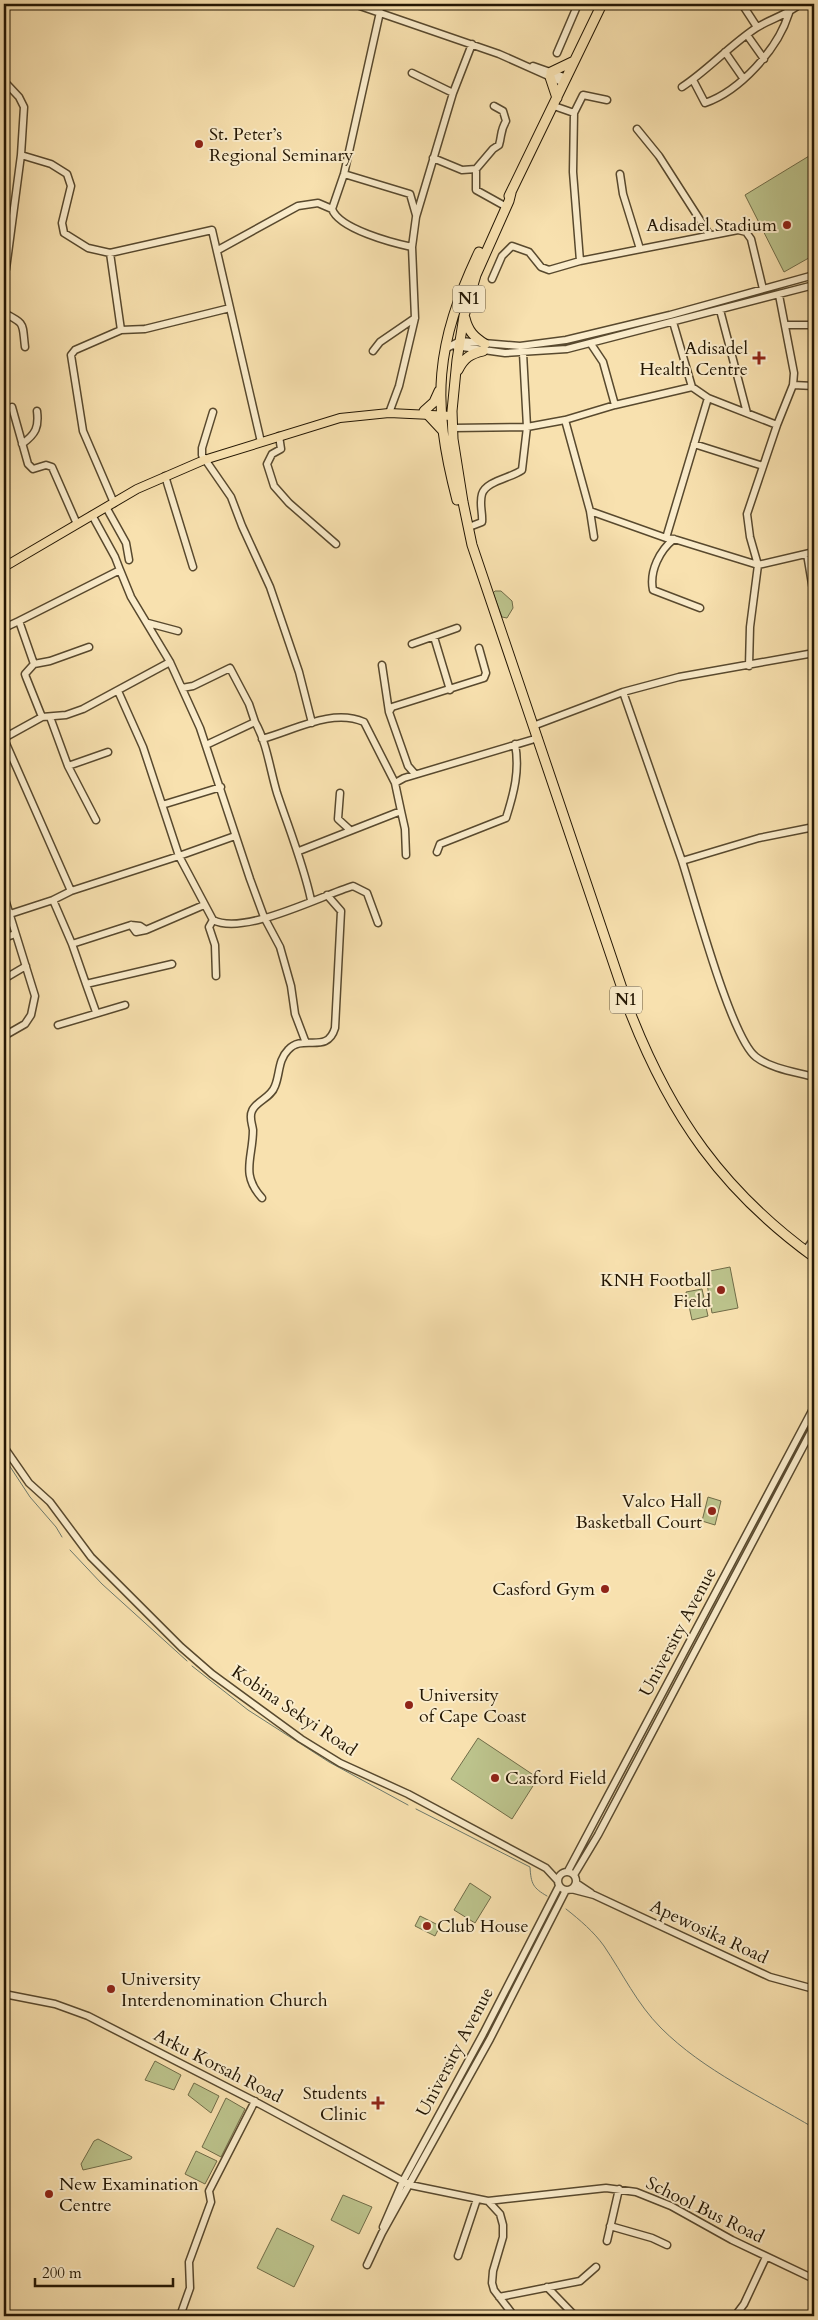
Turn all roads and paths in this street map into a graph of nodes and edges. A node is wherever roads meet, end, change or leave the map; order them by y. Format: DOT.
graph roads {
  1 [pos="354,4"];
  2 [pos="578,4"];
  3 [pos="742,4"];
  4 [pos="800,4"];
  5 [pos="599,5"];
  6 [pos="380,12"];
  7 [pos="789,13"];
  8 [pos="757,27"];
  9 [pos="747,35"];
  10 [pos="472,44"];
  11 [pos="726,52"];
  12 [pos="557,53"];
  13 [pos="764,59"];
  14 [pos="574,60"];
  15 [pos="412,73"];
  16 [pos="550,74"];
  17 [pos="743,78"];
  18 [pos="565,80"];
  19 [pos="693,80"];
  20 [pos="4,81"];
  21 [pos="682,87"];
  22 [pos="453,93"];
  23 [pos="607,100"];
  24 [pos="556,102"];
  25 [pos="494,106"];
  26 [pos="574,113"];
  27 [pos="637,129"];
  28 [pos="21,155"];
  29 [pos="433,158"];
  30 [pos="476,169"];
  31 [pos="344,174"];
  32 [pos="620,174"];
  33 [pos="511,193"];
  34 [pos="503,205"];
  35 [pos="332,209"];
  36 [pos="416,216"];
  37 [pos="709,234"];
  38 [pos="412,247"];
  39 [pos="640,248"];
  40 [pos="218,250"];
  41 [pos="110,253"];
  42 [pos="580,261"];
  43 [pos="4,274"];
  44 [pos="814,275"];
  45 [pos="492,279"];
  46 [pos="814,285"];
  47 [pos="763,289"];
  48 [pos="779,295"];
  49 [pos="230,308"];
  50 [pos="720,310"];
  51 [pos="4,312"];
  52 [pos="464,316"];
  53 [pos="415,318"];
  54 [pos="673,322"];
  55 [pos="786,325"];
  56 [pos="814,325"];
  57 [pos="121,330"];
  58 [pos="566,340"];
  59 [pos="452,344"];
  60 [pos="591,344"];
  61 [pos="25,347"];
  62 [pos="484,347"];
  63 [pos="567,349"];
  64 [pos="373,351"];
  65 [pos="523,353"];
  66 [pos="456,375"];
  67 [pos="793,385"];
  68 [pos="814,386"];
  69 [pos="692,387"];
  70 [pos="440,388"];
  71 [pos="708,398"];
  72 [pos="615,405"];
  73 [pos="12,407"];
  74 [pos="37,411"];
  75 [pos="213,412"];
  76 [pos="388,413"];
  77 [pos="747,413"];
  78 [pos="423,414"];
  79 [pos="442,414"];
  80 [pos="452,414"];
  81 [pos="565,420"];
  82 [pos="777,425"];
  83 [pos="528,427"];
  84 [pos="453,428"];
  85 [pos="443,431"];
  86 [pos="279,436"];
  87 [pos="261,442"];
  88 [pos="22,444"];
  89 [pos="694,444"];
  90 [pos="204,460"];
  91 [pos="763,466"];
  92 [pos="166,476"];
  93 [pos="110,505"];
  94 [pos="590,511"];
  95 [pos="92,515"];
  96 [pos="77,524"];
  97 [pos="469,528"];
  98 [pos="594,537"];
  99 [pos="666,538"];
  100 [pos="674,539"];
  101 [pos="336,544"];
  102 [pos="472,545"];
  103 [pos="814,552"];
  104 [pos="807,554"];
  105 [pos="129,560"];
  106 [pos="758,565"];
  107 [pos="4,567"];
  108 [pos="192,567"];
  109 [pos="120,570"];
  110 [pos="814,596"];
  111 [pos="700,608"];
  112 [pos="19,621"];
  113 [pos="148,623"];
  114 [pos="4,628"];
  115 [pos="457,628"];
  116 [pos="178,631"];
  117 [pos="434,636"];
  118 [pos="412,644"];
  119 [pos="89,647"];
  120 [pos="479,648"];
  121 [pos="814,653"];
  122 [pos="170,662"];
  123 [pos="34,664"];
  124 [pos="382,665"];
  125 [pos="749,666"];
  126 [pos="182,688"];
  127 [pos="450,690"];
  128 [pos="118,691"];
  129 [pos="623,692"];
  130 [pos="389,712"];
  131 [pos="42,716"];
  132 [pos="50,718"];
  133 [pos="255,722"];
  134 [pos="312,723"];
  135 [pos="533,726"];
  136 [pos="4,738"];
  137 [pos="538,738"];
  138 [pos="262,739"];
  139 [pos="515,744"];
  140 [pos="206,745"];
  141 [pos="108,752"];
  142 [pos="68,766"];
  143 [pos="415,774"];
  144 [pos="395,783"];
  145 [pos="221,787"];
  146 [pos="340,793"];
  147 [pos="162,806"];
  148 [pos="401,811"];
  149 [pos="96,820"];
  150 [pos="814,827"];
  151 [pos="350,830"];
  152 [pos="235,836"];
  153 [pos="299,851"];
  154 [pos="437,852"];
  155 [pos="406,855"];
  156 [pos="179,856"];
  157 [pos="682,861"];
  158 [pos="71,890"];
  159 [pos="327,895"];
  160 [pos="4,896"];
  161 [pos="53,900"];
  162 [pos="311,900"];
  163 [pos="204,905"];
  164 [pos="10,914"];
  165 [pos="264,917"];
  166 [pos="213,920"];
  167 [pos="378,922"];
  168 [pos="15,934"];
  169 [pos="4,938"];
  170 [pos="72,944"];
  171 [pos="172,964"];
  172 [pos="26,966"];
  173 [pos="216,976"];
  174 [pos="4,979"];
  175 [pos="86,984"];
  176 [pos="125,1005"];
  177 [pos="96,1012"];
  178 [pos="58,1024"];
  179 [pos="4,1036"];
  180 [pos="306,1043"];
  181 [pos="814,1077"];
  182 [pos="262,1198"];
  183 [pos="814,1239"];
  184 [pos="805,1251"];
  185 [pos="814,1257"];
  186 [pos="814,1407"];
  187 [pos="814,1426"];
  188 [pos="4,1447"];
  189 [pos="546,1868"];
  190 [pos="568,1871"];
  191 [pos="561,1874"];
  192 [pos="574,1876"];
  193 [pos="558,1883"];
  194 [pos="571,1887"];
  195 [pos="814,1990"];
  196 [pos="4,1994"];
  197 [pos="255,2101"];
  198 [pos="403,2181"];
  199 [pos="410,2185"];
  200 [pos="619,2189"];
  201 [pos="477,2199"];
  202 [pos="488,2201"];
  203 [pos="610,2226"];
  204 [pos="382,2233"];
  205 [pos="607,2240"];
  206 [pos="667,2245"];
  207 [pos="458,2256"];
  208 [pos="766,2257"];
  209 [pos="367,2265"];
  210 [pos="596,2267"];
  211 [pos="814,2279"];
  212 [pos="546,2287"];
  213 [pos="499,2297"];
  214 [pos="180,2316"];
  215 [pos="514,2316"];
  216 [pos="575,2316"];
  217 [pos="735,2316"];
  1 -- 6 [label="street"];
  2 -- 12 [label="street"];
  3 -- 8 [label="street"];
  4 -- 7 [label="street"];
  5 -- 14 [label="highway, N1"];
  6 -- 10 [label="street"];
  6 -- 31 [label="street"];
  7 -- 8 [label="street"];
  7 -- 13 [label="street"];
  8 -- 9 [label="street"];
  9 -- 11 [label="street"];
  9 -- 13 [label="street"];
  10 -- 16 [label="street"];
  10 -- 22 [label="street"];
  11 -- 17 [label="street"];
  11 -- 19 [label="street"];
  13 -- 17 [label="street"];
  14 -- 16 [label="highway"];
  14 -- 18 [label="highway, N1"];
  15 -- 22 [label="street"];
  16 -- 18 [label="street"];
  16 -- 24 [label="highway"];
  17 -- 19 [label="street"];
  18 -- 24 [label="highway, N1"];
  19 -- 21 [label="street"];
  20 -- 28 [label="street"];
  22 -- 29 [label="street"];
  23 -- 26 [label="street"];
  24 -- 26 [label="street"];
  24 -- 33 [label="highway, N1"];
  25 -- 30 [label="street"];
  26 -- 42 [label="street"];
  27 -- 37 [label="street"];
  28 -- 41 [label="street"];
  28 -- 43 [label="street"];
  29 -- 30 [label="street"];
  29 -- 36 [label="street"];
  30 -- 34 [label="street"];
  31 -- 35 [label="street"];
  31 -- 36 [label="street"];
  32 -- 39 [label="street"];
  33 -- 34 [label="highway, N1"];
  33 -- 52 [label="highway, N1"];
  34 -- 59 [label="highway, N1"];
  35 -- 38 [label="street"];
  35 -- 40 [label="street"];
  36 -- 38 [label="street"];
  37 -- 39 [label="street"];
  37 -- 47 [label="street"];
  38 -- 53 [label="street"];
  39 -- 42 [label="street"];
  40 -- 41 [label="street"];
  40 -- 49 [label="street"];
  41 -- 57 [label="street"];
  42 -- 45 [label="street"];
  44 -- 47 [label="street"];
  46 -- 48 [label="street"];
  47 -- 58 [label="street"];
  48 -- 50 [label="street"];
  48 -- 55 [label="street"];
  49 -- 57 [label="street"];
  49 -- 87 [label="street"];
  50 -- 54 [label="street"];
  50 -- 77 [label="street"];
  51 -- 61 [label="street"];
  52 -- 59 [label="highway, N1"];
  52 -- 62 [label="highway"];
  53 -- 64 [label="street"];
  53 -- 76 [label="street"];
  54 -- 60 [label="street"];
  54 -- 69 [label="street"];
  55 -- 56 [label="street"];
  55 -- 67 [label="street"];
  57 -- 93 [label="street"];
  58 -- 62 [label="street"];
  58 -- 63 [label="street"];
  59 -- 62 [label="street"];
  59 -- 66 [label="highway, N1"];
  59 -- 70 [label="highway, N1"];
  60 -- 63 [label="street"];
  60 -- 72 [label="street"];
  62 -- 65 [label="street"];
  62 -- 66 [label="highway"];
  63 -- 65 [label="street"];
  65 -- 83 [label="street"];
  66 -- 80 [label="highway, N1"];
  67 -- 68 [label="street"];
  67 -- 82 [label="street"];
  69 -- 71 [label="street"];
  69 -- 72 [label="street"];
  70 -- 78 [label="highway"];
  70 -- 79 [label="highway, N1"];
  71 -- 77 [label="street"];
  71 -- 89 [label="street"];
  72 -- 81 [label="street"];
  73 -- 88 [label="street"];
  74 -- 88 [label="street"];
  75 -- 90 [label="street"];
  76 -- 78 [label="main road"];
  76 -- 86 [label="main road"];
  77 -- 82 [label="street"];
  78 -- 79 [label="main road"];
  78 -- 85 [label="highway"];
  79 -- 80 [label="main road"];
  79 -- 85 [label="highway, N1"];
  80 -- 84 [label="highway, N1"];
  81 -- 83 [label="street"];
  81 -- 94 [label="street"];
  82 -- 91 [label="street"];
  83 -- 84 [label="street"];
  83 -- 97 [label="street"];
  84 -- 97 [label="highway, N1"];
  85 -- 102 [label="highway, N1"];
  86 -- 87 [label="main road"];
  86 -- 101 [label="street"];
  87 -- 90 [label="main road"];
  88 -- 96 [label="street"];
  89 -- 91 [label="street"];
  89 -- 99 [label="street"];
  90 -- 92 [label="main road"];
  90 -- 134 [label="street"];
  91 -- 106 [label="street"];
  92 -- 93 [label="main road"];
  92 -- 108 [label="street"];
  93 -- 95 [label="main road"];
  93 -- 105 [label="street"];
  94 -- 98 [label="street"];
  94 -- 99 [label="street"];
  95 -- 96 [label="main road"];
  95 -- 109 [label="street"];
  96 -- 107 [label="main road"];
  97 -- 102 [label="highway, N1"];
  99 -- 100 [label="street"];
  100 -- 106 [label="street"];
  100 -- 111 [label="street"];
  102 -- 135 [label="highway, N1"];
  103 -- 104 [label="street"];
  104 -- 106 [label="street"];
  104 -- 110 [label="street"];
  106 -- 125 [label="street"];
  109 -- 112 [label="street"];
  109 -- 113 [label="street"];
  112 -- 114 [label="street"];
  112 -- 123 [label="street"];
  113 -- 116 [label="street"];
  113 -- 122 [label="street"];
  115 -- 117 [label="street"];
  117 -- 118 [label="street"];
  117 -- 127 [label="street"];
  119 -- 123 [label="street"];
  120 -- 127 [label="street"];
  121 -- 125 [label="street"];
  122 -- 126 [label="street"];
  122 -- 128 [label="street"];
  123 -- 131 [label="street"];
  124 -- 130 [label="street"];
  125 -- 129 [label="street"];
  126 -- 133 [label="street"];
  126 -- 140 [label="street"];
  127 -- 130 [label="street"];
  128 -- 132 [label="street"];
  128 -- 147 [label="street"];
  129 -- 135 [label="street"];
  129 -- 157 [label="street"];
  130 -- 143 [label="street"];
  131 -- 132 [label="street"];
  131 -- 136 [label="street"];
  132 -- 142 [label="street"];
  133 -- 138 [label="street"];
  133 -- 140 [label="street"];
  134 -- 138 [label="street"];
  134 -- 144 [label="street"];
  135 -- 137 [label="highway, N1"];
  136 -- 158 [label="street"];
  137 -- 139 [label="street"];
  137 -- 184 [label="highway, N1"];
  138 -- 153 [label="street"];
  139 -- 143 [label="street"];
  139 -- 154 [label="street"];
  140 -- 145 [label="street"];
  141 -- 142 [label="street"];
  142 -- 149 [label="street"];
  143 -- 144 [label="street"];
  144 -- 148 [label="street"];
  145 -- 147 [label="street"];
  145 -- 152 [label="street"];
  146 -- 151 [label="street"];
  147 -- 156 [label="street"];
  148 -- 151 [label="street"];
  148 -- 155 [label="street"];
  150 -- 157 [label="street"];
  151 -- 153 [label="street"];
  152 -- 156 [label="street"];
  152 -- 165 [label="street"];
  153 -- 162 [label="street"];
  156 -- 158 [label="street"];
  156 -- 163 [label="street"];
  157 -- 181 [label="street"];
  158 -- 161 [label="street"];
  159 -- 162 [label="street"];
  159 -- 167 [label="street"];
  159 -- 180 [label="street"];
  160 -- 164 [label="street"];
  161 -- 164 [label="street"];
  161 -- 170 [label="street"];
  162 -- 165 [label="street"];
  163 -- 166 [label="street"];
  163 -- 170 [label="street"];
  164 -- 168 [label="street"];
  165 -- 166 [label="street"];
  165 -- 180 [label="street"];
  166 -- 173 [label="street"];
  168 -- 169 [label="street"];
  168 -- 172 [label="street"];
  170 -- 175 [label="street"];
  171 -- 175 [label="street"];
  172 -- 174 [label="street"];
  172 -- 179 [label="street"];
  175 -- 177 [label="street"];
  176 -- 177 [label="street"];
  177 -- 178 [label="street"];
  180 -- 182 [label="street"];
  183 -- 184 [label="street"];
  184 -- 185 [label="highway, N1"];
  186 -- 190 [label="street, University Avenue"];
  187 -- 192 [label="street, University Avenue"];
  188 -- 189 [label="street, Kobina Sekyi Road"];
  189 -- 191 [label="street"];
  189 -- 193 [label="street, Kobina Sekyi Road"];
  190 -- 191 [label="street"];
  190 -- 192 [label="street"];
  191 -- 193 [label="street, University Avenue"];
  192 -- 194 [label="street"];
  193 -- 194 [label="street, Kobina Sekyi Road"];
  193 -- 198 [label="street, University Avenue"];
  194 -- 195 [label="street, Apewosika Road"];
  194 -- 199 [label="street, University Avenue"];
  196 -- 197 [label="street, Arku Korsah Road"];
  197 -- 198 [label="street, Arku Korsah Road"];
  197 -- 214 [label="street"];
  198 -- 199 [label="street, Arku Korsah Road"];
  198 -- 204 [label="street, University Avenue"];
  199 -- 201 [label="street, Arku Korsah Road"];
  199 -- 204 [label="street, University Avenue"];
  200 -- 202 [label="street, School Bus Road"];
  200 -- 203 [label="street"];
  200 -- 208 [label="street, School Bus Road"];
  201 -- 202 [label="street, School Bus Road"];
  201 -- 207 [label="street"];
  202 -- 213 [label="street"];
  203 -- 205 [label="street"];
  203 -- 206 [label="street"];
  204 -- 209 [label="street, University Avenue"];
  208 -- 211 [label="street, School Bus Road"];
  208 -- 217 [label="street"];
  210 -- 212 [label="street"];
  212 -- 213 [label="street"];
  212 -- 216 [label="street"];
  213 -- 215 [label="street"];
}
